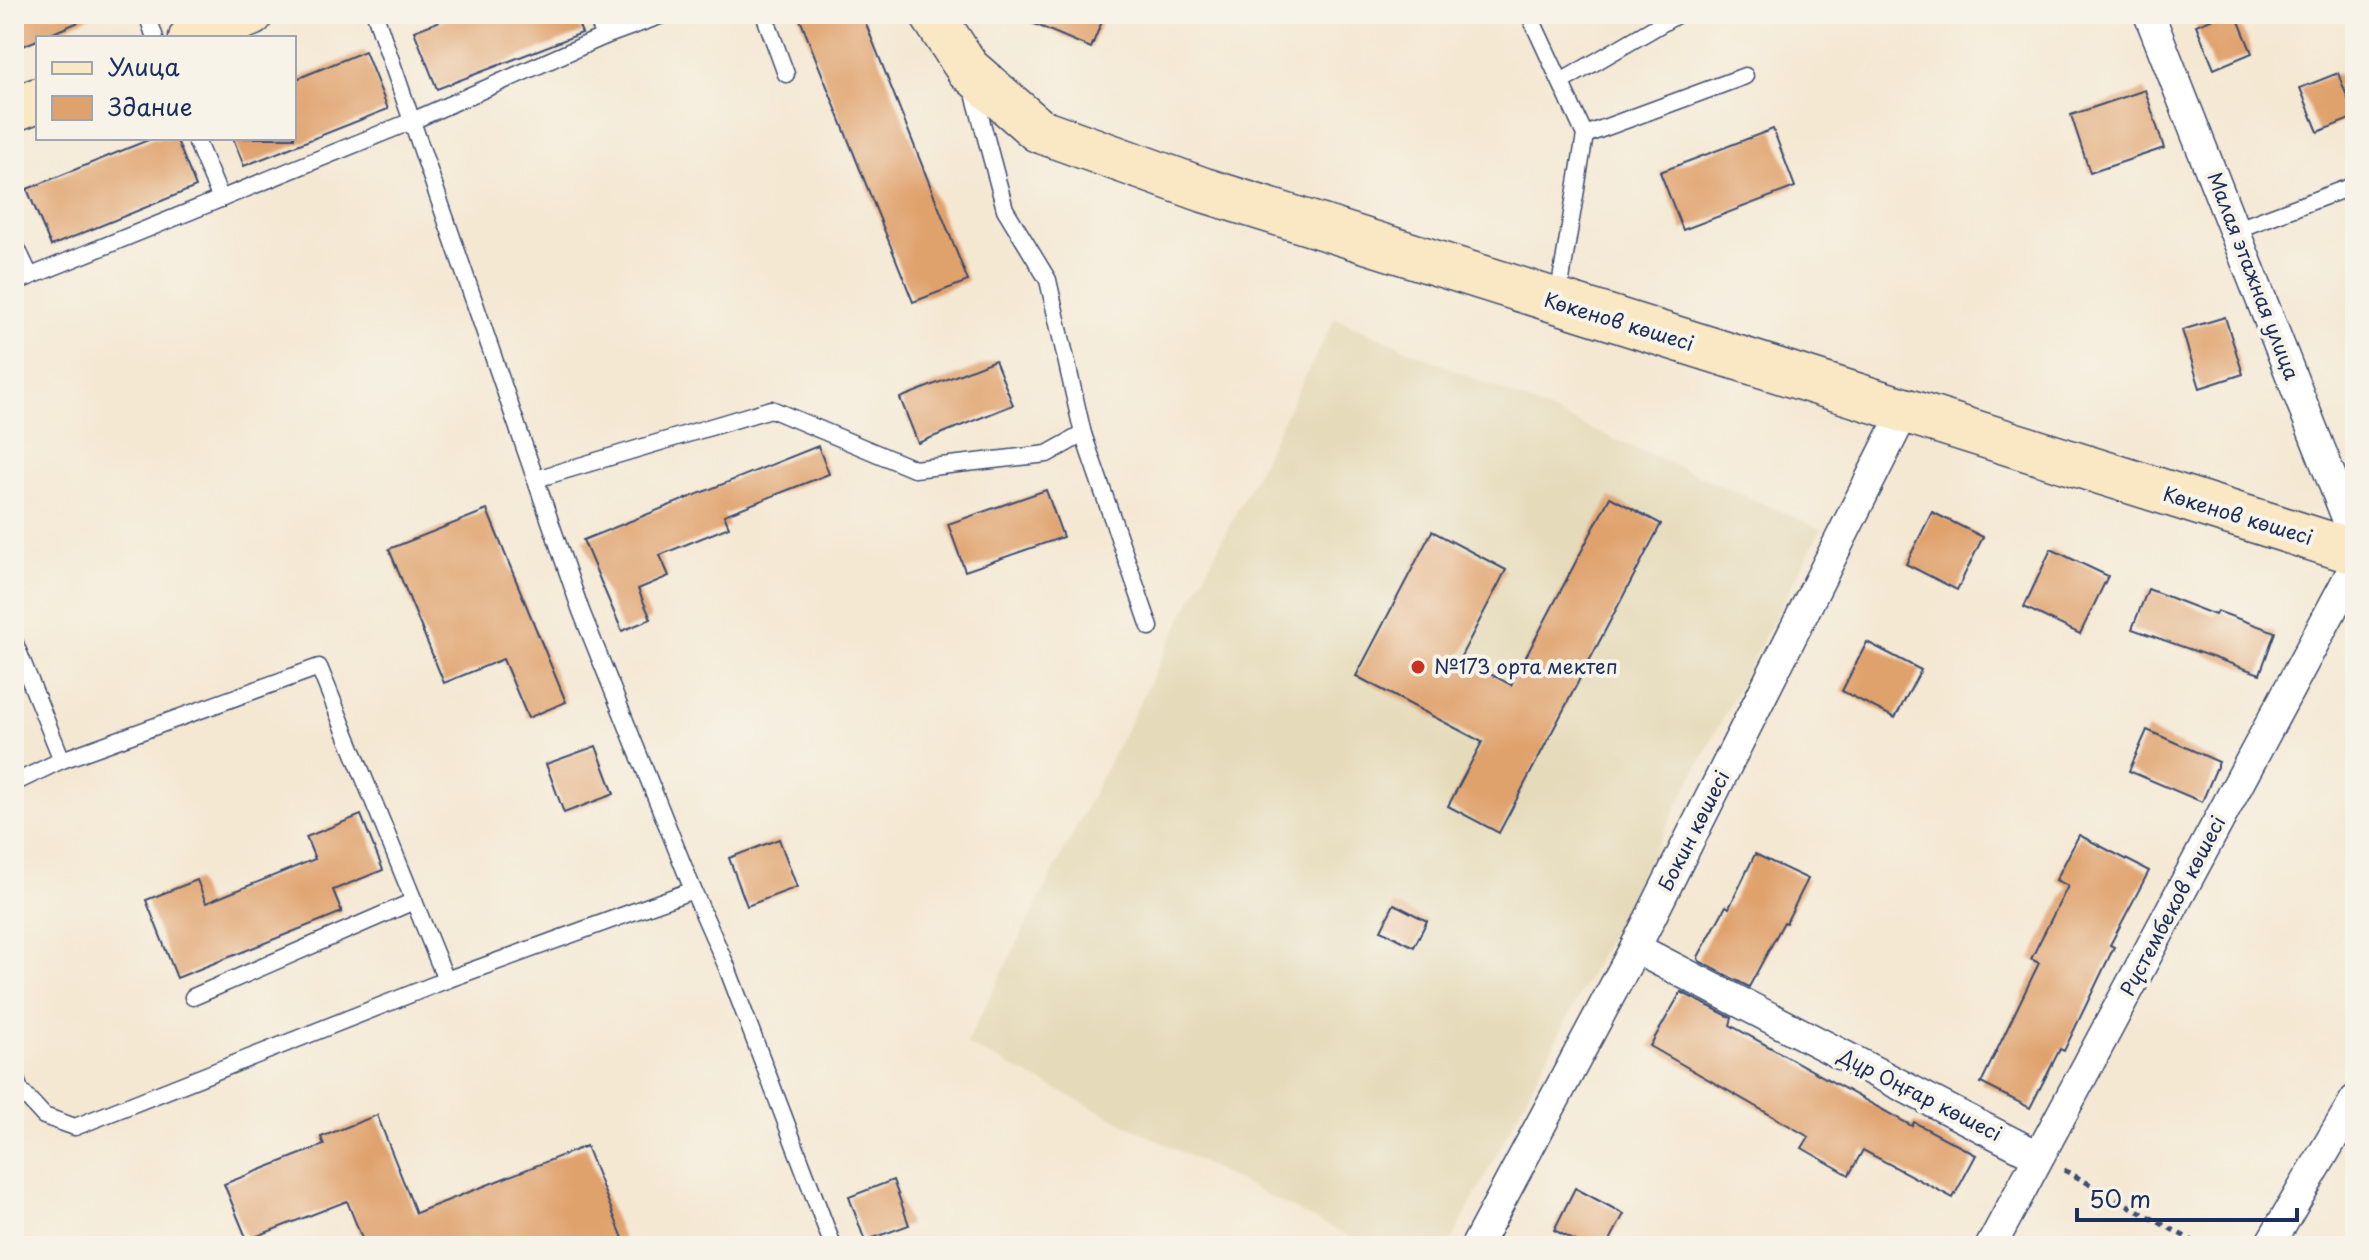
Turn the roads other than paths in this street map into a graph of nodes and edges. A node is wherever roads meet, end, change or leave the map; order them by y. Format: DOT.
graph roads {
  1 [pos="147,14"];
  2 [pos="251,14"];
  3 [pos="375,14"];
  4 [pos="595,14"];
  5 [pos="665,14"];
  6 [pos="764,14"];
  7 [pos="932,14"];
  8 [pos="1529,14"];
  9 [pos="1678,14"];
  10 [pos="2149,14"];
  11 [pos="154,36"];
  12 [pos="196,36"];
  13 [pos="605,36"];
  14 [pos="968,69"];
  15 [pos="786,74"];
  16 [pos="1745,76"];
  17 [pos="1561,82"];
  18 [pos="36,101"];
  19 [pos="14,109"];
  20 [pos="412,121"];
  21 [pos="1585,135"];
  22 [pos="196,140"];
  23 [pos="2355,185"];
  24 [pos="221,199"];
  25 [pos="2235,230"];
  26 [pos="14,242"];
  27 [pos="22,280"];
  28 [pos="1558,302"];
  29 [pos="1904,412"];
  30 [pos="1083,434"];
  31 [pos="536,479"];
  32 [pos="2355,538"];
  33 [pos="2355,552"];
  34 [pos="2355,566"];
  35 [pos="1150,627"];
  36 [pos="14,641"];
  37 [pos="62,760"];
  38 [pos="14,783"];
  39 [pos="693,890"];
  40 [pos="414,901"];
  41 [pos="1635,948"];
  42 [pos="446,980"];
  43 [pos="193,997"];
  44 [pos="14,1074"];
  45 [pos="2355,1100"];
  46 [pos="2038,1156"];
  47 [pos="833,1246"];
  48 [pos="1476,1246"];
  49 [pos="1991,1246"];
  50 [pos="2269,1246"];
  1 -- 11 [label="lane"];
  2 -- 12 [label="street"];
  3 -- 20 [label="lane"];
  4 -- 13 [label="lane"];
  5 -- 13 [label="lane"];
  6 -- 15 [label="lane"];
  7 -- 14 [label="street, Көкенов көшесі"];
  8 -- 17 [label="lane"];
  9 -- 17 [label="lane"];
  10 -- 25 [label="street, Малая этажная улица"];
  13 -- 20 [label="lane"];
  14 -- 28 [label="street, Көкенов көшесі"];
  14 -- 30 [label="lane"];
  16 -- 21 [label="lane"];
  17 -- 21 [label="lane"];
  18 -- 19 [label="street"];
  20 -- 24 [label="lane"];
  20 -- 31 [label="lane"];
  21 -- 28 [label="lane"];
  22 -- 24 [label="lane"];
  23 -- 25 [label="lane"];
  24 -- 27 [label="lane"];
  25 -- 32 [label="street, Малая этажная улица"];
  26 -- 27 [label="lane"];
  28 -- 29 [label="street, Көкенов көшесі"];
  29 -- 33 [label="street, Көкенов көшесі"];
  29 -- 41 [label="street, Бокин көшесі"];
  30 -- 31 [label="lane"];
  30 -- 35 [label="lane"];
  31 -- 39 [label="lane"];
  34 -- 46 [label="street, Рүстембеков көшесі"];
  36 -- 37 [label="lane"];
  37 -- 38 [label="lane"];
  37 -- 40 [label="lane"];
  39 -- 42 [label="lane"];
  39 -- 47 [label="lane"];
  40 -- 42 [label="lane"];
  40 -- 43 [label="lane"];
  41 -- 46 [label="street, Дүр Оңғар көшесі"];
  41 -- 48 [label="street, Бокин көшесі"];
  42 -- 44 [label="lane"];
  45 -- 50 [label="street"];
  46 -- 49 [label="street, Рүстембеков көшесі"];
}
